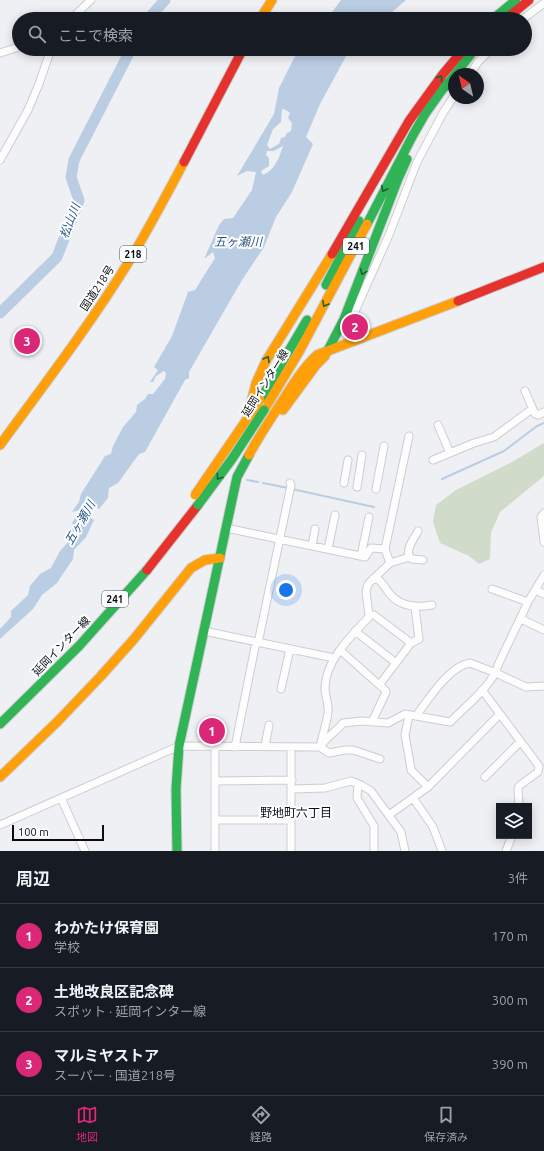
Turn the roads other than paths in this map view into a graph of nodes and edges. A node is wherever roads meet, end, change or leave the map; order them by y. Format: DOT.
graph roads {
  1 [pos="91,0"];
  2 [pos="272,0"];
  3 [pos="516,0"];
  4 [pos="529,0"];
  5 [pos="544,3"];
  6 [pos="78,12"];
  7 [pos="264,12"];
  8 [pos="502,12"];
  9 [pos="514,12"];
  10 [pos="532,12"];
  11 [pos="12,49"];
  12 [pos="0,53"];
  13 [pos="48,56"];
  14 [pos="239,56"];
  15 [pos="458,56"];
  16 [pos="469,56"];
  17 [pos="484,56"];
  18 [pos="474,68"];
  19 [pos="447,83"];
  20 [pos="448,104"];
  21 [pos="418,109"];
  22 [pos="0,160"];
  23 [pos="544,267"];
  24 [pos="365,337"];
  25 [pos="326,353"];
  26 [pos="524,391"];
  27 [pos="532,409"];
  28 [pos="544,412"];
  29 [pos="438,425"];
  30 [pos="409,436"];
  31 [pos="0,445"];
  32 [pos="384,446"];
  33 [pos="450,453"];
  34 [pos="362,455"];
  35 [pos="348,460"];
  36 [pos="434,460"];
  37 [pos="237,477"];
  38 [pos="290,483"];
  39 [pos="344,483"];
  40 [pos="356,487"];
  41 [pos="376,489"];
  42 [pos="544,513"];
  43 [pos="335,515"];
  44 [pos="369,517"];
  45 [pos="226,528"];
  46 [pos="315,529"];
  47 [pos="418,531"];
  48 [pos="279,539"];
  49 [pos="544,542"];
  50 [pos="312,546"];
  51 [pos="386,549"];
  52 [pos="328,550"];
  53 [pos="361,556"];
  54 [pos="409,556"];
  55 [pos="220,558"];
  56 [pos="423,560"];
  57 [pos="390,563"];
  58 [pos="544,575"];
  59 [pos="373,579"];
  60 [pos="492,589"];
  61 [pos="536,590"];
  62 [pos="544,594"];
  63 [pos="528,602"];
  64 [pos="432,605"];
  65 [pos="415,607"];
  66 [pos="370,615"];
  67 [pos="521,619"];
  68 [pos="544,630"];
  69 [pos="204,631"];
  70 [pos="355,631"];
  71 [pos="257,642"];
  72 [pos="411,643"];
  73 [pos="290,650"];
  74 [pos="340,650"];
  75 [pos="334,658"];
  76 [pos="396,663"];
  77 [pos="496,673"];
  78 [pos="380,684"];
  79 [pos="544,686"];
  80 [pos="281,689"];
  81 [pos="482,690"];
  82 [pos="28,697"];
  83 [pos="500,714"];
  84 [pos="413,716"];
  85 [pos="372,722"];
  86 [pos="0,724"];
  87 [pos="269,725"];
  88 [pos="520,742"];
  89 [pos="179,746"];
  90 [pos="265,746"];
  91 [pos="215,747"];
  92 [pos="235,747"];
  93 [pos="291,747"];
  94 [pos="320,747"];
  95 [pos="380,759"];
  96 [pos="0,777"];
  97 [pos="485,777"];
  98 [pos="292,780"];
  99 [pos="215,781"];
  100 [pos="358,784"];
  101 [pos="428,787"];
  102 [pos="292,789"];
  103 [pos="61,798"];
  104 [pos="413,798"];
  105 [pos="519,803"];
  106 [pos="389,815"];
  107 [pos="216,820"];
  108 [pos="291,820"];
  109 [pos="0,825"];
  110 [pos="511,839"];
  111 [pos="85,851"];
  112 [pos="177,851"];
  113 [pos="215,851"];
  114 [pos="291,851"];
  115 [pos="374,851"];
  116 [pos="406,851"];
  117 [pos="442,851"];
  118 [pos="506,851"];
  1 -- 6 [label="street"];
  2 -- 7 [label="main road"];
  3 -- 8 [label="main road"];
  4 -- 9 [label="main road"];
  5 -- 10 [label="street"];
  11 -- 12 [label="street"];
  13 -- 22 [label="street"];
  14 -- 31 [label="main road, 国道218号 / 218"];
  21 -- 15 [label="main road, 延岡インター線 / 241, one-way"];
  16 -- 19 [label="main road, 延岡インター線 / 241"];
  17 -- 18 [label="street"];
  19 -- 25 [label="main road, 241, one-way"];
  19 -- 82 [label="main road, 延岡インター線 / 241, one-way, bridge"];
  20 -- 24 [label="street"];
  37 -- 21 [label="main road, 241, one-way"];
  21 -- 82 [label="main road, 延岡インター線 / 241, bridge"];
  23 -- 24 [label="main road"];
  24 -- 25 [label="main road"];
  25 -- 37 [label="main road"];
  26 -- 27 [label="street"];
  27 -- 28 [label="street"];
  27 -- 33 [label="street"];
  29 -- 33 [label="street"];
  30 -- 51 [label="street"];
  32 -- 41 [label="street"];
  33 -- 36 [label="street"];
  34 -- 40 [label="street"];
  35 -- 39 [label="street"];
  37 -- 45 [label="main road"];
  38 -- 48 [label="street"];
  42 -- 49 [label="street"];
  43 -- 52 [label="street"];
  44 -- 53 [label="street"];
  45 -- 48 [label="street"];
  45 -- 55 [label="main road"];
  46 -- 50 [label="street"];
  47 -- 54 [label="street"];
  48 -- 50 [label="street"];
  48 -- 71 [label="street"];
  50 -- 52 [label="street"];
  51 -- 53 [label="street"];
  51 -- 57 [label="street"];
  52 -- 53 [label="street"];
  54 -- 56 [label="street"];
  54 -- 57 [label="street"];
  55 -- 69 [label="main road"];
  55 -- 96 [label="main road"];
  57 -- 59 [label="street"];
  58 -- 61 [label="street"];
  59 -- 65 [label="street"];
  59 -- 66 [label="street"];
  60 -- 63 [label="street"];
  61 -- 62 [label="street"];
  61 -- 63 [label="street"];
  63 -- 67 [label="street"];
  64 -- 65 [label="street"];
  65 -- 72 [label="street"];
  66 -- 70 [label="street"];
  66 -- 72 [label="street"];
  67 -- 68 [label="street"];
  67 -- 77 [label="street"];
  69 -- 71 [label="street"];
  69 -- 89 [label="main road"];
  70 -- 74 [label="street"];
  70 -- 76 [label="street"];
  71 -- 73 [label="street"];
  71 -- 92 [label="street"];
  72 -- 76 [label="street"];
  73 -- 75 [label="street"];
  73 -- 80 [label="street"];
  74 -- 75 [label="street"];
  74 -- 78 [label="street"];
  75 -- 94 [label="street"];
  76 -- 78 [label="street"];
  77 -- 79 [label="street"];
  77 -- 81 [label="street"];
  77 -- 84 [label="street"];
  78 -- 85 [label="street"];
  81 -- 83 [label="street"];
  81 -- 84 [label="street"];
  82 -- 86 [label="main road, 延岡インター線 / 241"];
  83 -- 88 [label="street"];
  83 -- 101 [label="street"];
  84 -- 85 [label="street"];
  84 -- 101 [label="street"];
  85 -- 94 [label="street"];
  87 -- 90 [label="street"];
  88 -- 97 [label="street"];
  88 -- 105 [label="street"];
  89 -- 91 [label="street"];
  89 -- 103 [label="street"];
  89 -- 112 [label="main road"];
  90 -- 92 [label="street"];
  90 -- 93 [label="street"];
  91 -- 92 [label="street"];
  91 -- 99 [label="street"];
  93 -- 94 [label="street"];
  93 -- 98 [label="street"];
  94 -- 95 [label="street"];
  98 -- 99 [label="street"];
  98 -- 102 [label="street"];
  99 -- 107 [label="street"];
  100 -- 102 [label="street"];
  100 -- 106 [label="street"];
  100 -- 115 [label="street"];
  101 -- 104 [label="street"];
  102 -- 108 [label="street"];
  103 -- 109 [label="street"];
  103 -- 111 [label="street"];
  104 -- 106 [label="street"];
  104 -- 117 [label="street"];
  106 -- 116 [label="street"];
  107 -- 108 [label="street"];
  107 -- 113 [label="street"];
  108 -- 114 [label="street"];
  110 -- 118 [label="street"];
}
